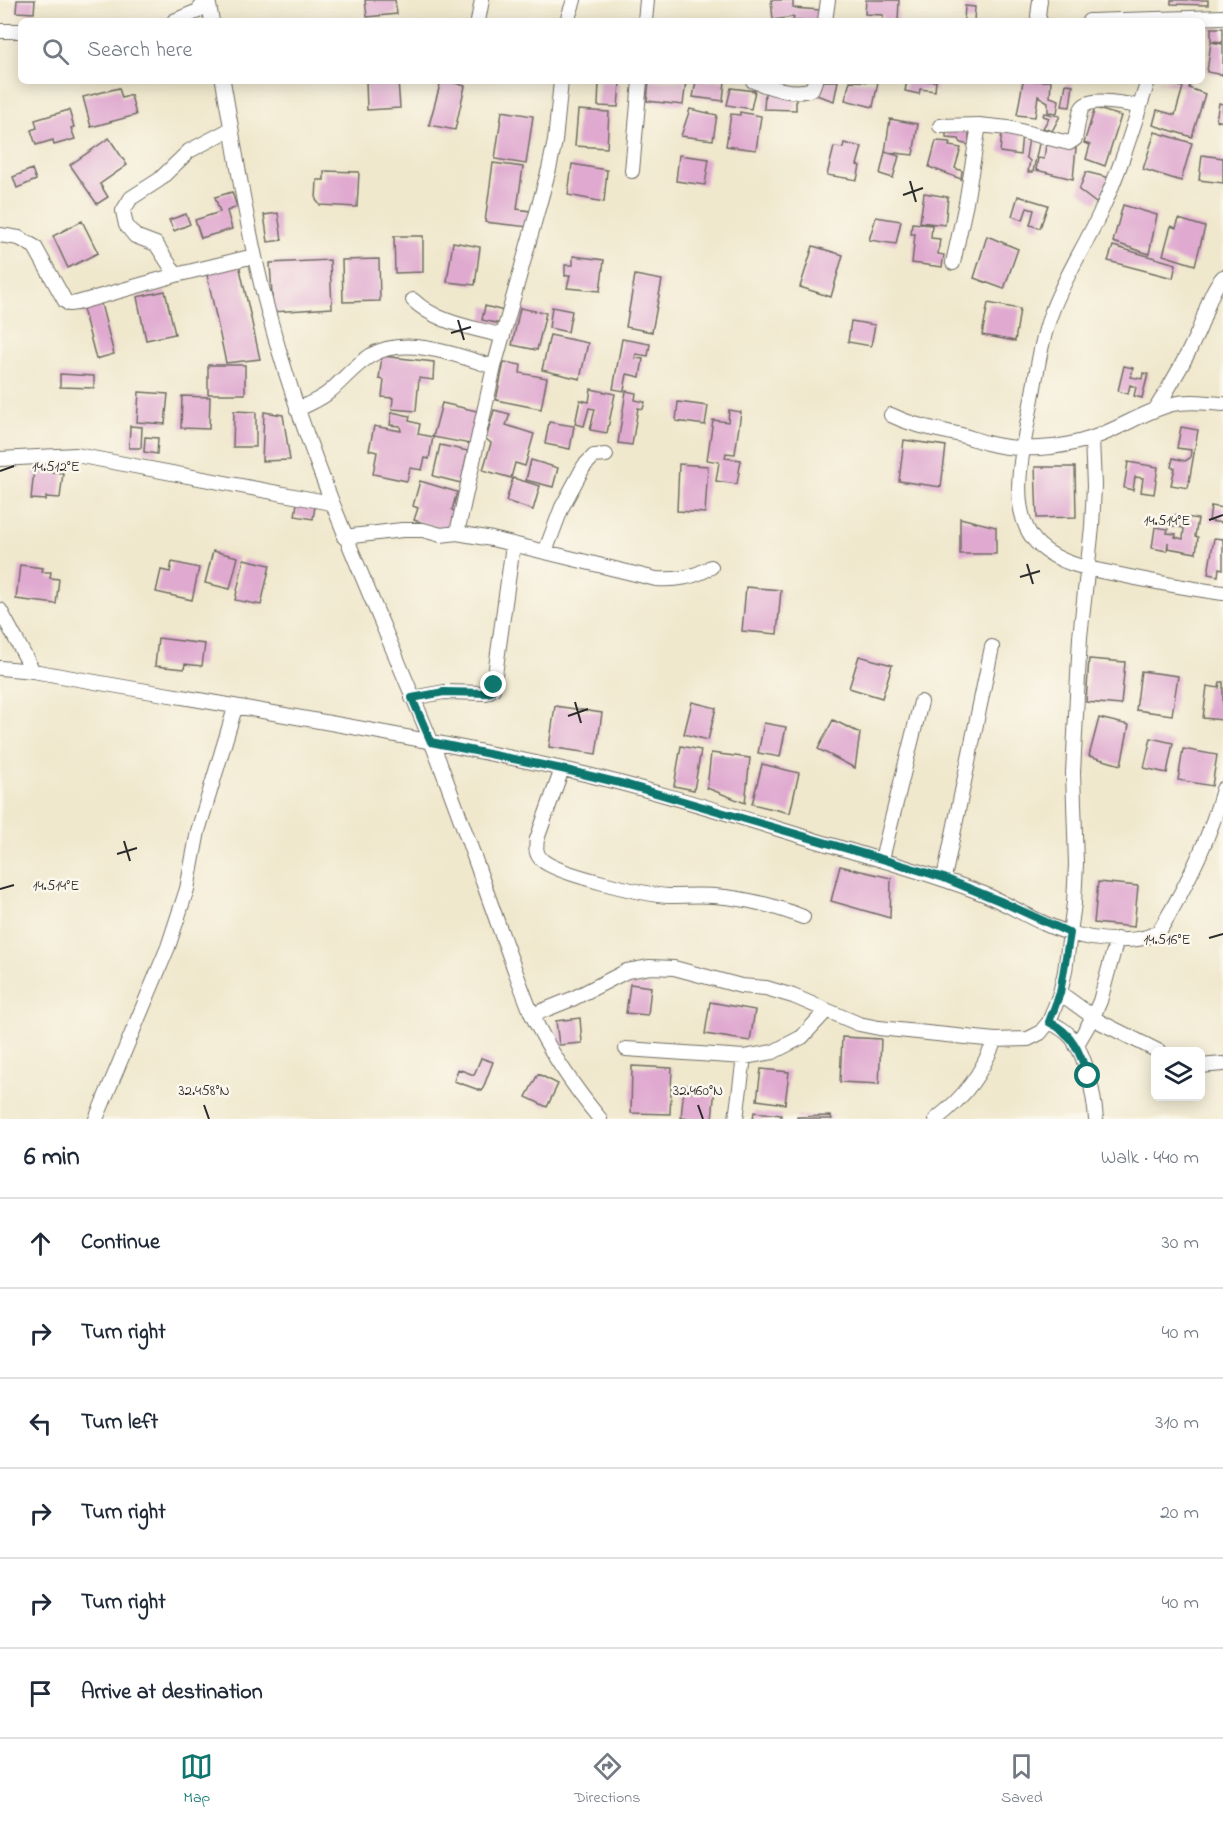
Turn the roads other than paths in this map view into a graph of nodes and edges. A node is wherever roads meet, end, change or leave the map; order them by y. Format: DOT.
graph roads {
  1 [pos="207,0"];
  2 [pos="482,0"];
  3 [pos="574,0"];
  4 [pos="647,0"];
  5 [pos="828,0"];
  6 [pos="1040,0"];
  7 [pos="1223,17"];
  8 [pos="186,18"];
  9 [pos="211,18"];
  10 [pos="479,18"];
  11 [pos="568,18"];
  12 [pos="645,18"];
  13 [pos="825,18"];
  14 [pos="1039,18"];
  15 [pos="1203,18"];
  16 [pos="0,31"];
  17 [pos="18,31"];
  18 [pos="224,84"];
  19 [pos="561,84"];
  20 [pos="640,84"];
  21 [pos="764,84"];
  22 [pos="813,84"];
  23 [pos="1147,84"];
  24 [pos="1140,106"];
  25 [pos="979,125"];
  26 [pos="940,126"];
  27 [pos="231,129"];
  28 [pos="632,171"];
  29 [pos="0,235"];
  30 [pos="254,256"];
  31 [pos="953,263"];
  32 [pos="176,275"];
  33 [pos="1223,277"];
  34 [pos="413,300"];
  35 [pos="502,336"];
  36 [pos="494,367"];
  37 [pos="1223,404"];
  38 [pos="297,410"];
  39 [pos="1155,410"];
  40 [pos="891,415"];
  41 [pos="1092,438"];
  42 [pos="1022,448"];
  43 [pos="606,455"];
  44 [pos="0,459"];
  45 [pos="331,503"];
  46 [pos="457,533"];
  47 [pos="344,537"];
  48 [pos="513,545"];
  49 [pos="545,552"];
  50 [pos="711,567"];
  51 [pos="1088,569"];
  52 [pos="1223,593"];
  53 [pos="0,610"];
  54 [pos="992,647"];
  55 [pos="0,668"];
  56 [pos="33,671"];
  57 [pos="412,698"];
  58 [pos="921,702"];
  59 [pos="234,708"];
  60 [pos="431,742"];
  61 [pos="562,769"];
  62 [pos="1223,789"];
  63 [pos="882,859"];
  64 [pos="944,878"];
  65 [pos="803,917"];
  66 [pos="1070,933"];
  67 [pos="1117,939"];
  68 [pos="1060,993"];
  69 [pos="826,1011"];
  70 [pos="532,1015"];
  71 [pos="1093,1017"];
  72 [pos="1049,1022"];
  73 [pos="995,1040"];
  74 [pos="1076,1046"];
  75 [pos="1151,1047"];
  76 [pos="626,1049"];
  77 [pos="744,1057"];
  78 [pos="1223,1064"];
  79 [pos="1205,1066"];
  80 [pos="96,1119"];
  81 [pos="600,1119"];
  82 [pos="736,1119"];
  83 [pos="936,1119"];
  84 [pos="1096,1119"];
  1 -- 8 [label="street"];
  1 -- 9 [label="street"];
  2 -- 10 [label="street"];
  3 -- 11 [label="street"];
  4 -- 12 [label="street"];
  5 -- 13 [label="street"];
  6 -- 14 [label="street"];
  7 -- 15 [label="street"];
  16 -- 17 [label="street"];
  18 -- 27 [label="street"];
  19 -- 35 [label="street"];
  20 -- 28 [label="street"];
  21 -- 22 [label="street"];
  23 -- 24 [label="street"];
  24 -- 25 [label="street"];
  24 -- 42 [label="street"];
  25 -- 26 [label="street"];
  25 -- 31 [label="street"];
  27 -- 30 [label="street"];
  27 -- 32 [label="street"];
  29 -- 32 [label="street"];
  30 -- 32 [label="street"];
  30 -- 38 [label="street"];
  33 -- 39 [label="street"];
  34 -- 35 [label="street"];
  35 -- 36 [label="street"];
  36 -- 38 [label="street"];
  36 -- 46 [label="street"];
  37 -- 39 [label="street"];
  38 -- 45 [label="street"];
  39 -- 41 [label="street"];
  40 -- 42 [label="street"];
  41 -- 42 [label="street"];
  41 -- 51 [label="street"];
  42 -- 51 [label="street"];
  43 -- 49 [label="street"];
  44 -- 45 [label="street"];
  45 -- 47 [label="street"];
  46 -- 47 [label="street"];
  46 -- 48 [label="street"];
  47 -- 57 [label="street"];
  48 -- 49 [label="street"];
  48 -- 57 [label="street"];
  49 -- 50 [label="street"];
  51 -- 52 [label="street"];
  51 -- 66 [label="street"];
  53 -- 56 [label="street"];
  54 -- 64 [label="street"];
  55 -- 56 [label="street"];
  56 -- 59 [label="street"];
  57 -- 60 [label="street"];
  58 -- 63 [label="street"];
  59 -- 60 [label="street"];
  59 -- 80 [label="street"];
  60 -- 61 [label="street"];
  60 -- 70 [label="street"];
  61 -- 63 [label="street"];
  61 -- 65 [label="street"];
  62 -- 67 [label="street"];
  63 -- 64 [label="street"];
  64 -- 66 [label="street"];
  66 -- 67 [label="street"];
  66 -- 68 [label="street"];
  67 -- 71 [label="street"];
  68 -- 71 [label="street"];
  68 -- 72 [label="street"];
  69 -- 70 [label="street"];
  69 -- 73 [label="street"];
  69 -- 77 [label="street"];
  70 -- 81 [label="street"];
  71 -- 74 [label="street"];
  71 -- 75 [label="street"];
  72 -- 73 [label="street"];
  72 -- 74 [label="street"];
  73 -- 83 [label="street"];
  74 -- 84 [label="street"];
  76 -- 77 [label="street"];
  77 -- 82 [label="street"];
  78 -- 79 [label="street"];
}
